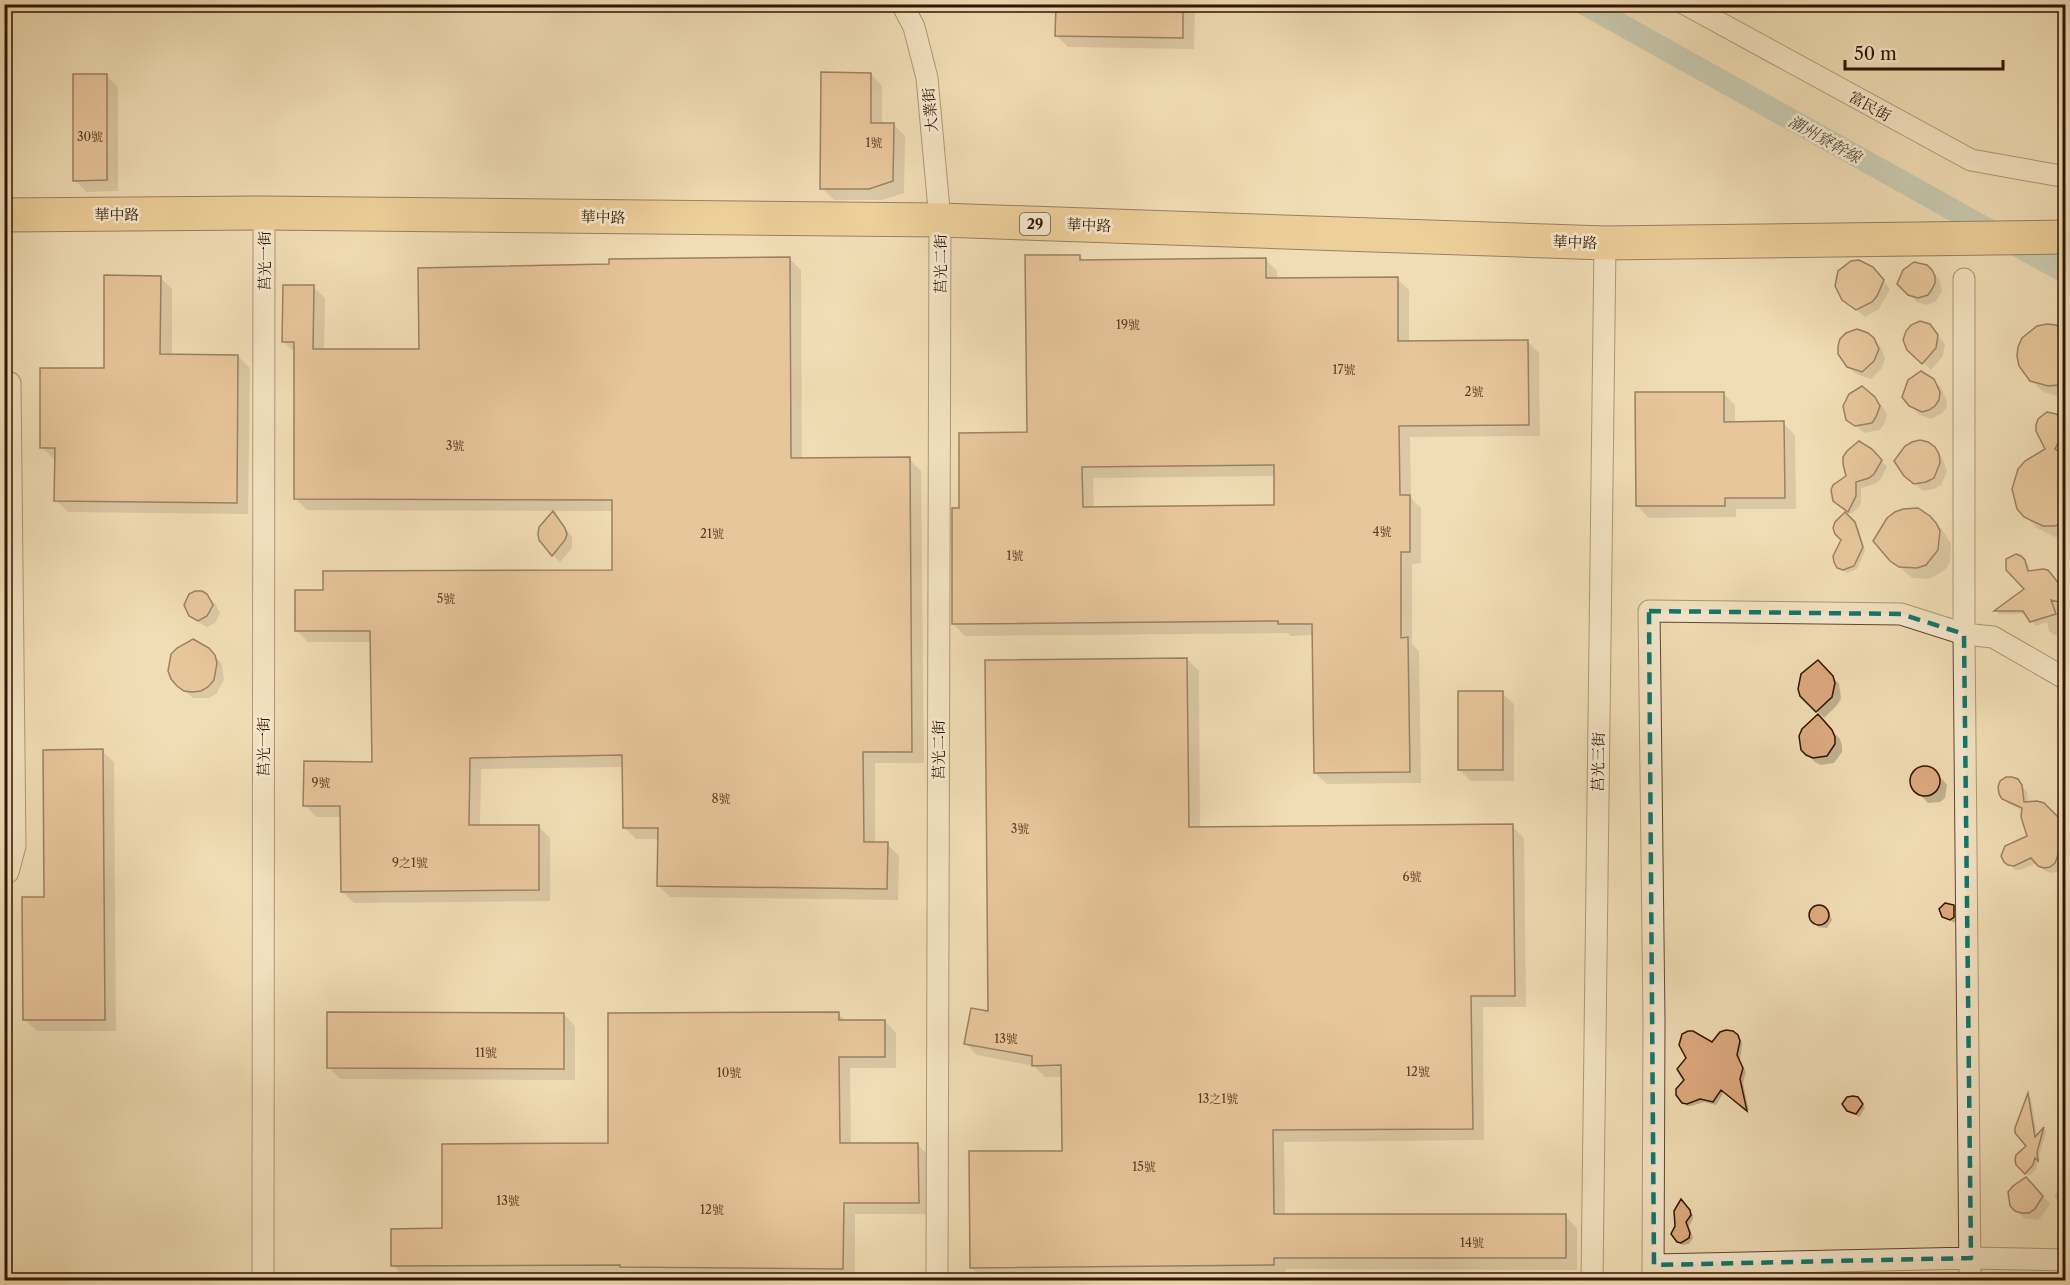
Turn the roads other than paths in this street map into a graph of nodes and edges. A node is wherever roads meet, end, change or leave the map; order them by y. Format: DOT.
graph roads {
  1 [pos="902,4"];
  2 [pos="1685,4"];
  3 [pos="2066,177"];
  4 [pos="264,213"];
  5 [pos="4,215"];
  6 [pos="940,220"];
  7 [pos="2066,237"];
  8 [pos="1605,243"];
  9 [pos="1964,279"];
  10 [pos="10,383"];
  11 [pos="1964,633"];
  12 [pos="2066,679"];
  13 [pos="4,873"];
  14 [pos="1971,1258"];
  15 [pos="2066,1260"];
  16 [pos="1654,1273"];
  17 [pos="263,1281"];
  18 [pos="937,1281"];
  19 [pos="1592,1281"];
  20 [pos="1970,1281"];
  1 -- 6 [label="street, 大業街"];
  2 -- 3 [label="street, 富民街"];
  4 -- 5 [label="main road, 華中路 / 29"];
  4 -- 6 [label="main road, 華中路 / 29"];
  4 -- 17 [label="street, 莒光一街"];
  6 -- 8 [label="main road, 華中路 / 29"];
  6 -- 18 [label="street, 莒光二街"];
  7 -- 8 [label="main road, 華中路 / 29"];
  8 -- 19 [label="street, 莒光三街"];
  9 -- 11 [label="street"];
  10 -- 13 [label="street"];
  11 -- 12 [label="street"];
  11 -- 14 [label="street"];
  11 -- 16 [label="street"];
  14 -- 15 [label="street"];
  14 -- 16 [label="street"];
  14 -- 20 [label="street"];
}
